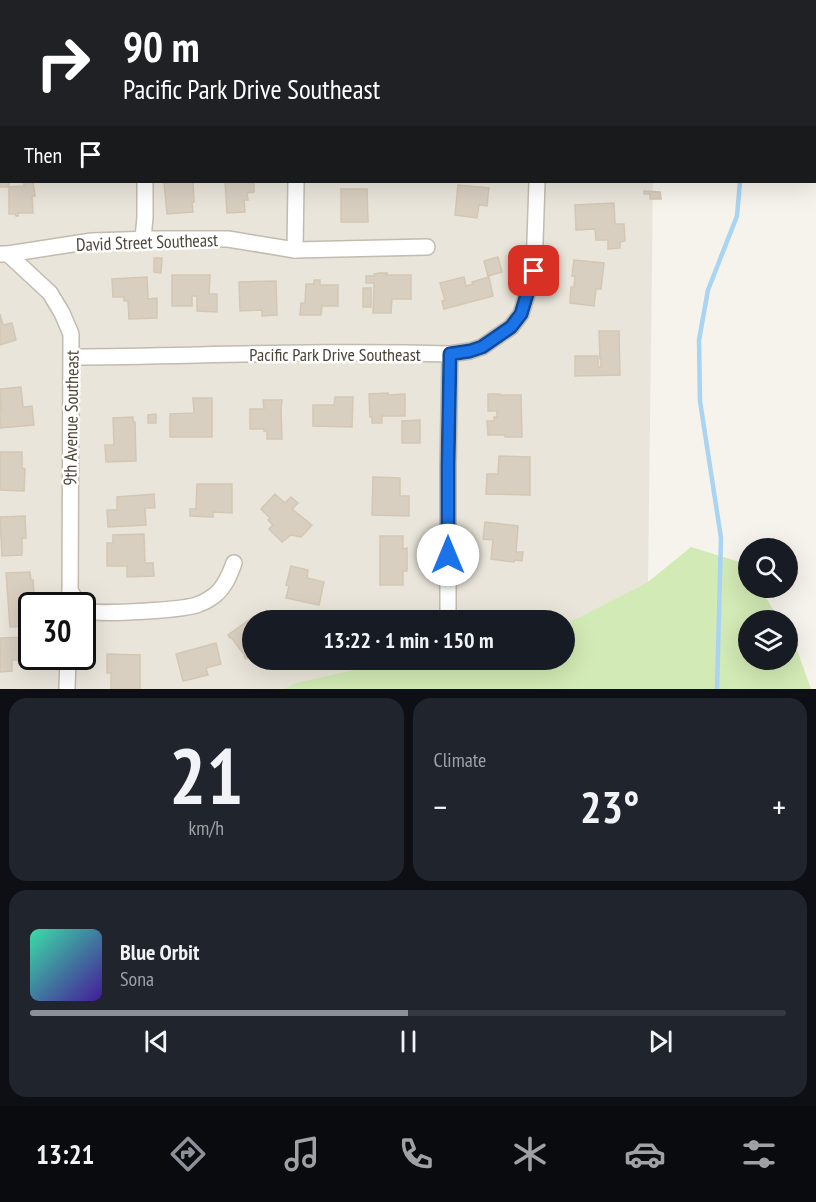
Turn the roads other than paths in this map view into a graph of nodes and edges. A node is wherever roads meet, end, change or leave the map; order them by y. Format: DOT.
graph roads {
  1 [pos="145,183"];
  2 [pos="296,183"];
  3 [pos="537,183"];
  4 [pos="143,239"];
  5 [pos="427,247"];
  6 [pos="295,250"];
  7 [pos="4,254"];
  8 [pos="450,354"];
  9 [pos="72,357"];
  10 [pos="234,563"];
  11 [pos="70,592"];
  12 [pos="448,610"];
  13 [pos="96,611"];
  14 [pos="68,670"];
  15 [pos="67,689"];
  1 -- 4 [label="street"];
  2 -- 6 [label="street"];
  3 -- 8 [label="street, Pacific Park Drive Southeast"];
  4 -- 6 [label="street, David Street Southeast"];
  4 -- 7 [label="street, David Street Southeast"];
  5 -- 6 [label="street, David Street Southeast"];
  7 -- 9 [label="street, 9th Avenue Southeast"];
  8 -- 9 [label="street, Pacific Park Drive Southeast"];
  8 -- 12 [label="street"];
  9 -- 11 [label="street, 9th Avenue Southeast"];
  10 -- 13 [label="street"];
  14 -- 15 [label="street"];
}
